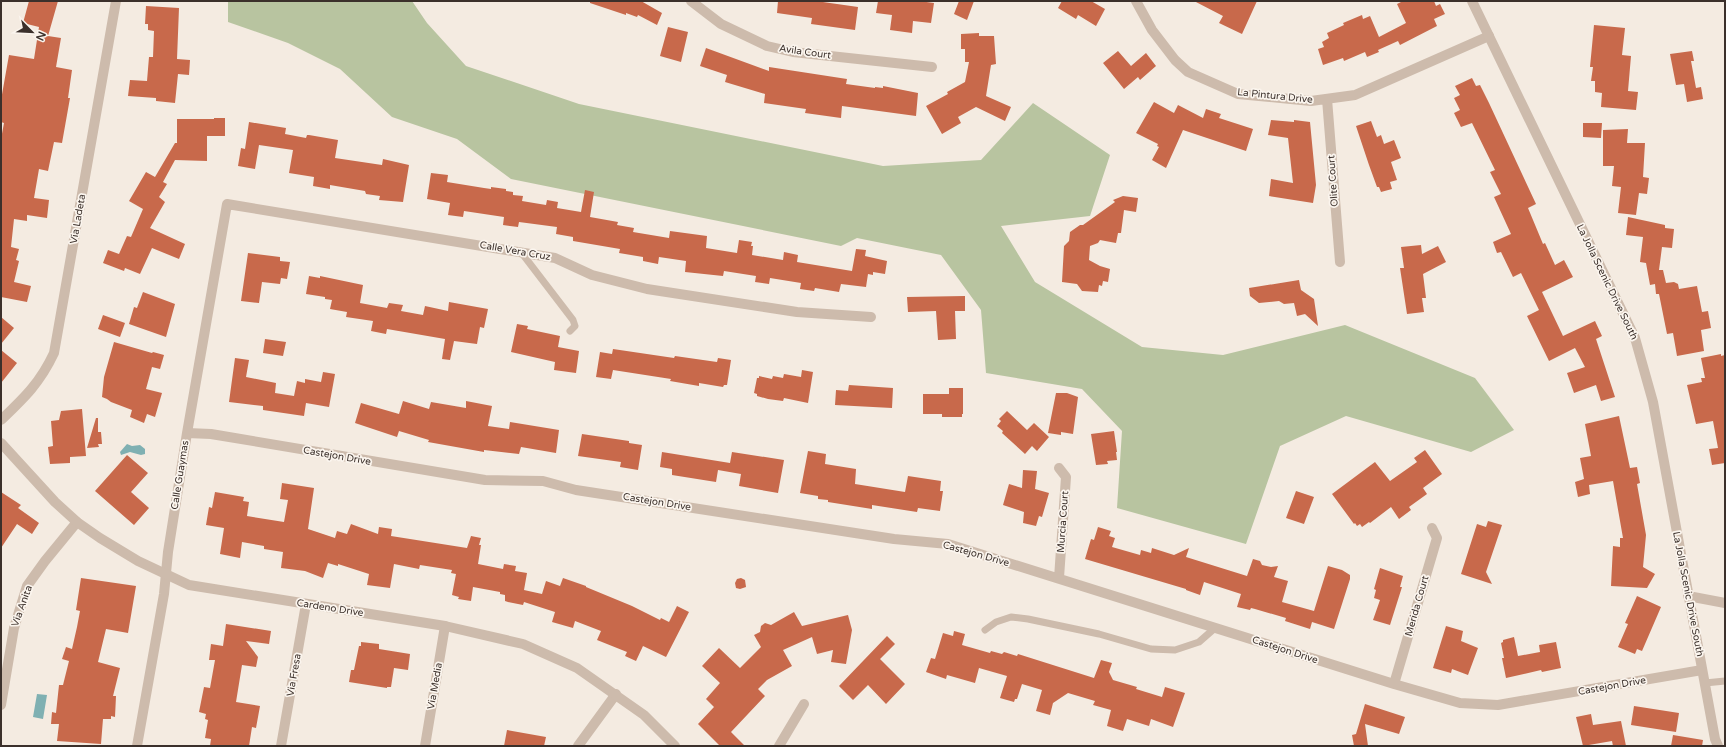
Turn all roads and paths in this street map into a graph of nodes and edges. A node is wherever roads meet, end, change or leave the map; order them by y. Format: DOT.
graph roads {
  1 [pos="116,1"];
  2 [pos="691,1"];
  3 [pos="1136,1"];
  4 [pos="1472,1"];
  5 [pos="1489,36"];
  6 [pos="932,67"];
  7 [pos="1327,99"];
  8 [pos="227,204"];
  9 [pos="521,252"];
  10 [pos="1340,262"];
  11 [pos="871,316"];
  12 [pos="570,331"];
  13 [pos="1,420"];
  14 [pos="187,433"];
  15 [pos="1,443"];
  16 [pos="1059,468"];
  17 [pos="77,522"];
  18 [pos="1432,528"];
  19 [pos="166,574"];
  20 [pos="1059,578"];
  21 [pos="1688,596"];
  22 [pos="1725,603"];
  23 [pos="306,604"];
  24 [pos="445,626"];
  25 [pos="1215,628"];
  26 [pos="985,630"];
  27 [pos="1702,670"];
  28 [pos="1725,681"];
  29 [pos="1705,683"];
  30 [pos="1394,684"];
  31 [pos="616,694"];
  32 [pos="804,704"];
  33 [pos="1,705"];
  34 [pos="137,746"];
  35 [pos="282,746"];
  36 [pos="424,746"];
  37 [pos="578,746"];
  38 [pos="675,746"];
  39 [pos="779,746"];
  40 [pos="1718,746"];
  1 -- 13 [label="street, Via Ladeta"];
  2 -- 6 [label="street, Avila Court"];
  3 -- 7 [label="street, La Pintura Drive"];
  4 -- 5 [label="street, La Jolla Scenic Drive South"];
  5 -- 7 [label="street, La Pintura Drive"];
  5 -- 21 [label="street, La Jolla Scenic Drive South"];
  7 -- 10 [label="street, Olite Court"];
  8 -- 9 [label="street, Calle Vera Cruz"];
  8 -- 14 [label="street, Calle Guaymas"];
  9 -- 11 [label="street, Calle Vera Cruz"];
  9 -- 12 [label="lane"];
  14 -- 19 [label="street, Calle Guaymas"];
  14 -- 20 [label="street, Castejon Drive"];
  15 -- 17 [label="street, Cardeno Drive"];
  16 -- 20 [label="street, Murcia Court"];
  17 -- 19 [label="street, Cardeno Drive"];
  17 -- 33 [label="street, Via Anita"];
  18 -- 30 [label="street, Merida Court"];
  19 -- 23 [label="street, Cardeno Drive"];
  19 -- 34 [label="street, Calle Guaymas"];
  20 -- 25 [label="street, Castejon Drive"];
  21 -- 22 [label="street"];
  21 -- 27 [label="street, La Jolla Scenic Drive South"];
  23 -- 24 [label="street, Cardeno Drive"];
  23 -- 35 [label="street, Via Fresa"];
  24 -- 31 [label="street, Cardeno Drive"];
  24 -- 36 [label="street, Via Media"];
  25 -- 26 [label="lane"];
  25 -- 30 [label="street, Castejon Drive"];
  27 -- 29 [label="street, La Jolla Scenic Drive South"];
  27 -- 30 [label="street, Castejon Drive"];
  28 -- 29 [label="lane"];
  29 -- 40 [label="street, La Jolla Scenic Drive South"];
  31 -- 37 [label="street"];
  31 -- 38 [label="street, Cardeno Drive"];
  32 -- 39 [label="street"];
}
